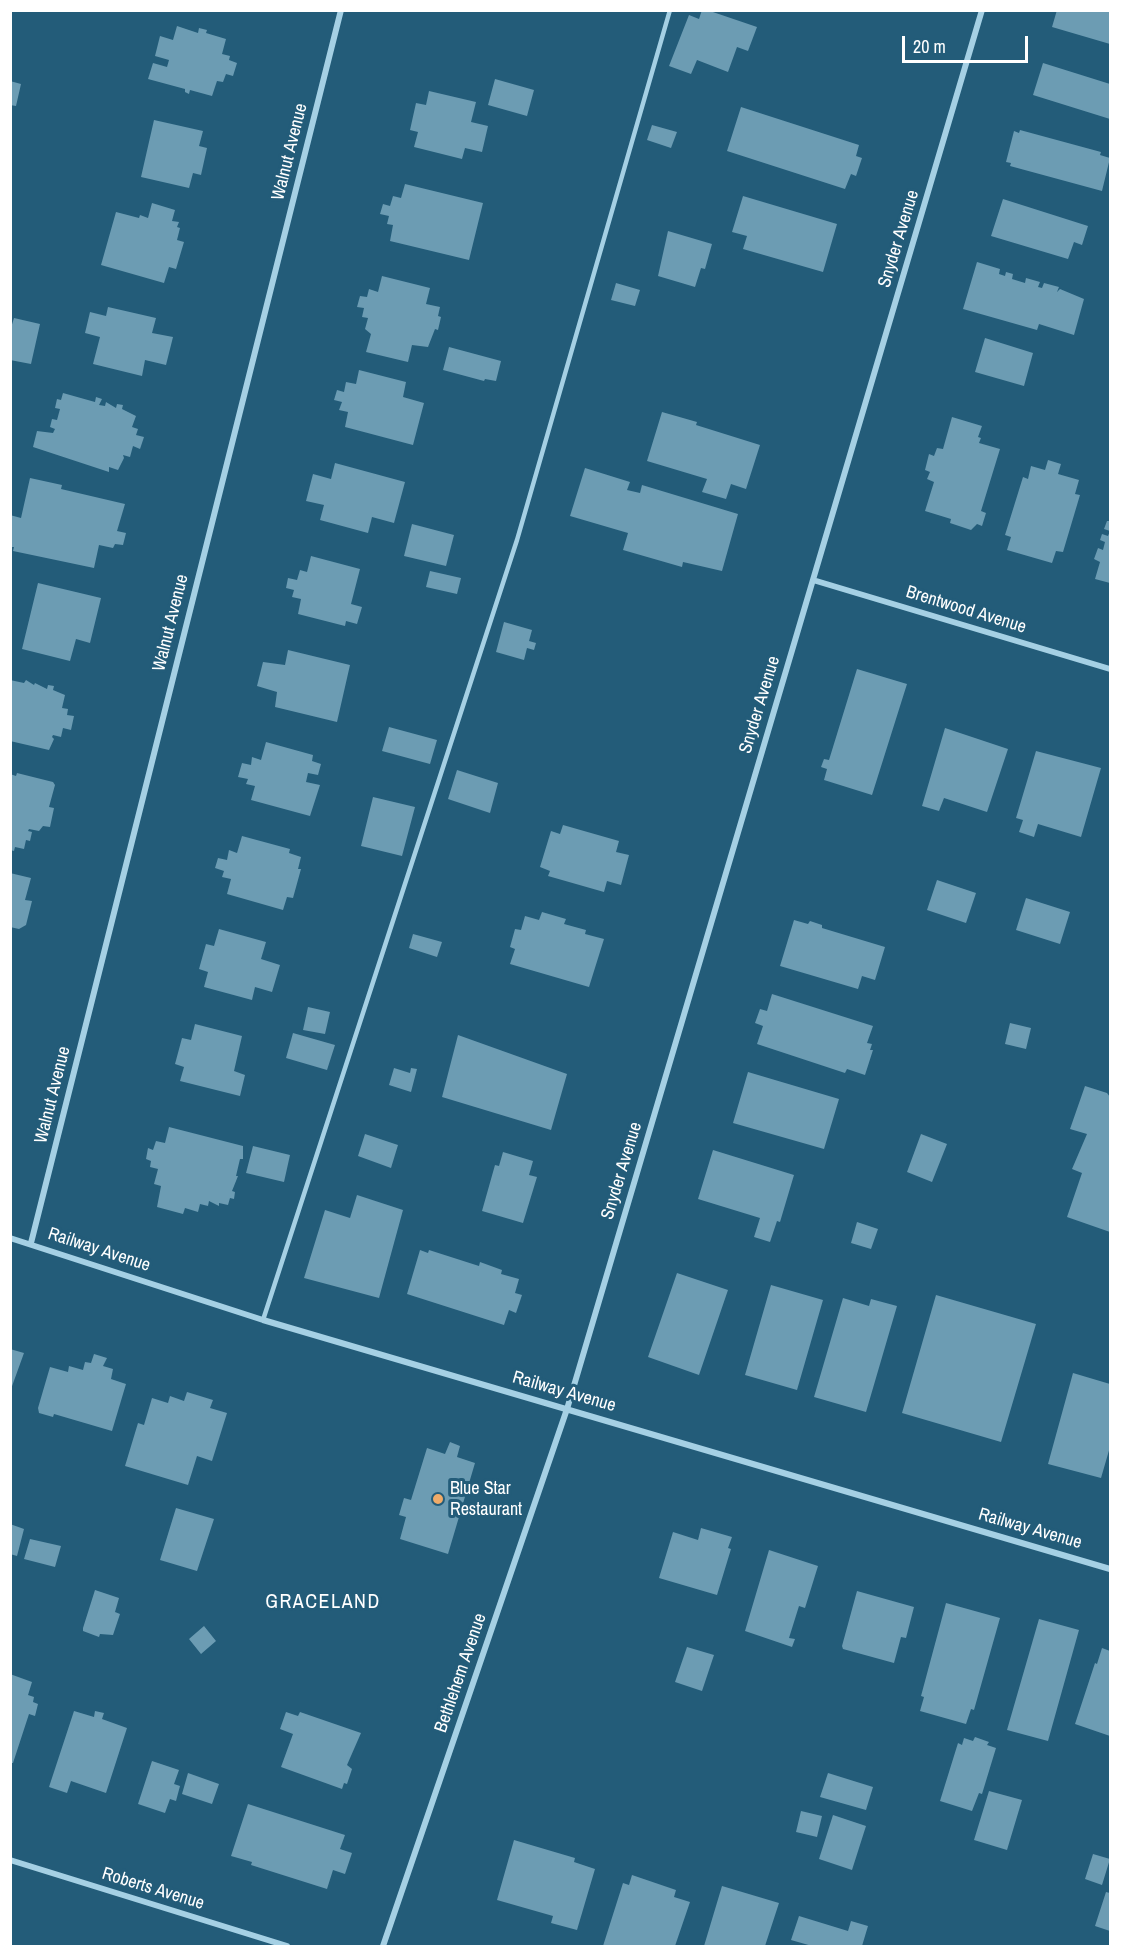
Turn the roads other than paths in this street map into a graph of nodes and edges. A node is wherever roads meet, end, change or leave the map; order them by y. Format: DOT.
graph roads {
  1 [pos="340,10"];
  2 [pos="670,10"];
  3 [pos="982,10"];
  4 [pos="813,580"];
  5 [pos="1110,669"];
  6 [pos="10,1238"];
  7 [pos="31,1243"];
  8 [pos="263,1320"];
  9 [pos="567,1409"];
  10 [pos="1110,1569"];
  11 [pos="10,1860"];
  12 [pos="287,1947"];
  13 [pos="383,1947"];
  1 -- 7 [label="street, Walnut Avenue"];
  2 -- 8 [label="lane"];
  3 -- 4 [label="street, Snyder Avenue"];
  4 -- 5 [label="street, Brentwood Avenue"];
  4 -- 9 [label="street, Snyder Avenue"];
  6 -- 7 [label="street, Railway Avenue"];
  7 -- 8 [label="street, Railway Avenue"];
  8 -- 9 [label="street, Railway Avenue"];
  9 -- 10 [label="street, Railway Avenue"];
  9 -- 13 [label="street, Bethlehem Avenue"];
  11 -- 12 [label="street, Roberts Avenue"];
}
